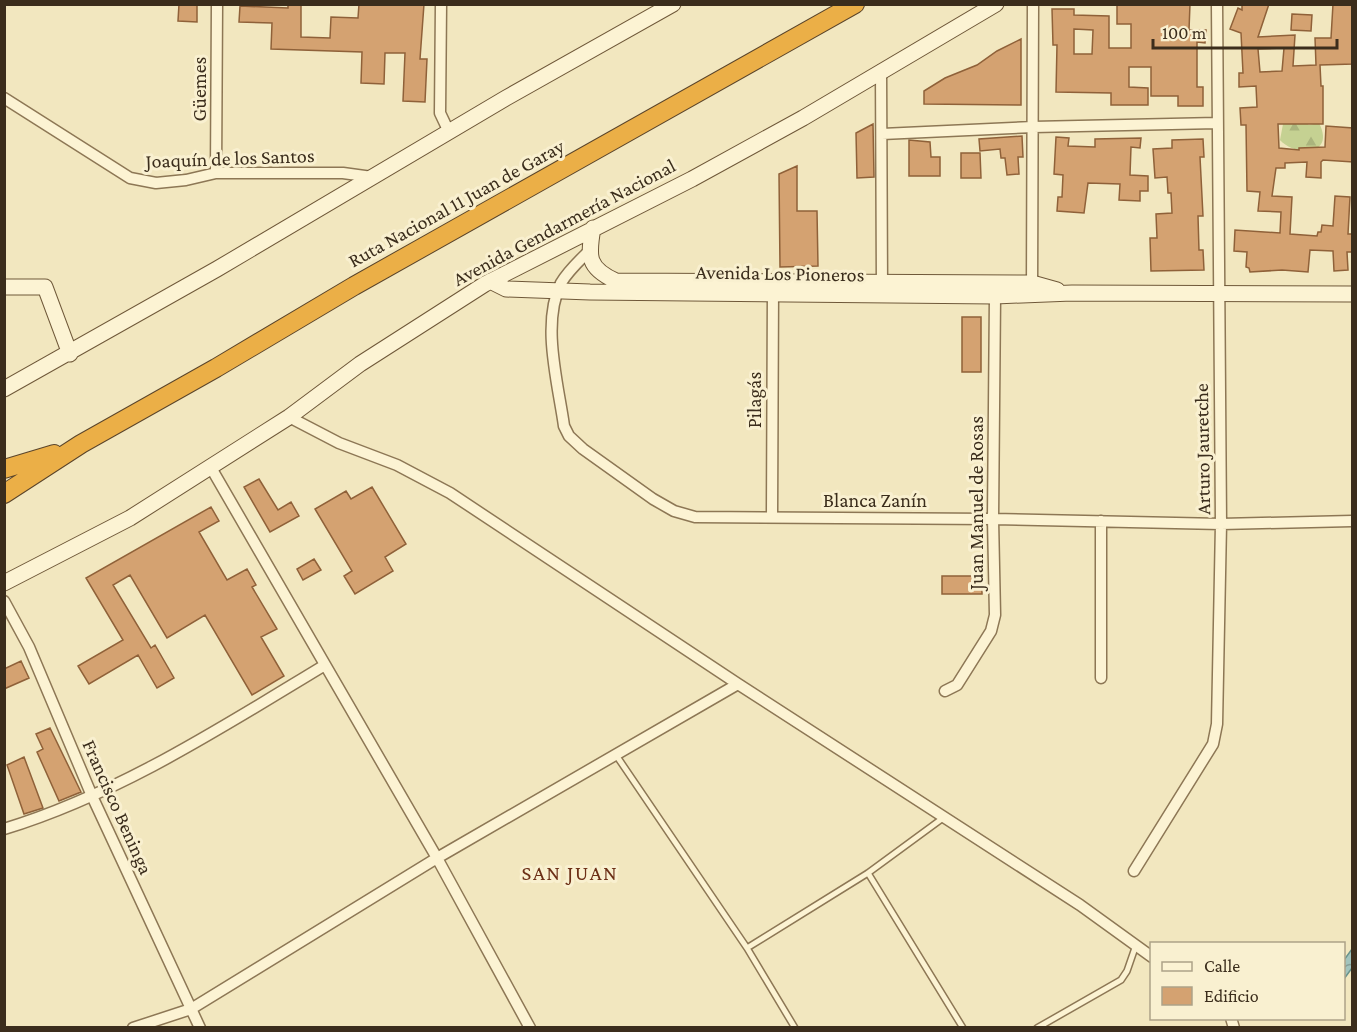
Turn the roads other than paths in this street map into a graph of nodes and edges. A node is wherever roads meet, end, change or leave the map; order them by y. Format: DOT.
graph roads {
  1 [pos="217,4"];
  2 [pos="441,4"];
  3 [pos="673,4"];
  4 [pos="855,4"];
  5 [pos="996,4"];
  6 [pos="1033,4"];
  7 [pos="1217,4"];
  8 [pos="881,70"];
  9 [pos="4,98"];
  10 [pos="1217,123"];
  11 [pos="1033,127"];
  12 [pos="449,132"];
  13 [pos="882,134"];
  14 [pos="216,173"];
  15 [pos="373,177"];
  16 [pos="593,228"];
  17 [pos="589,251"];
  18 [pos="490,281"];
  19 [pos="4,287"];
  20 [pos="773,288"];
  21 [pos="882,289"];
  22 [pos="1032,290"];
  23 [pos="558,292"];
  24 [pos="1219,293"];
  25 [pos="1353,294"];
  26 [pos="995,296"];
  27 [pos="70,354"];
  28 [pos="4,389"];
  29 [pos="289,417"];
  30 [pos="81,444"];
  31 [pos="210,466"];
  32 [pos="4,468"];
  33 [pos="4,494"];
  34 [pos="772,518"];
  35 [pos="993,519"];
  36 [pos="1101,521"];
  37 [pos="1353,521"];
  38 [pos="1221,524"];
  39 [pos="4,583"];
  40 [pos="4,602"];
  41 [pos="325,665"];
  42 [pos="1101,678"];
  43 [pos="738,684"];
  44 [pos="945,691"];
  45 [pos="615,755"];
  46 [pos="92,796"];
  47 [pos="943,818"];
  48 [pos="4,829"];
  49 [pos="437,858"];
  50 [pos="1134,871"];
  51 [pos="868,873"];
  52 [pos="1136,945"];
  53 [pos="747,948"];
  54 [pos="1150,956"];
  55 [pos="191,1009"];
  56 [pos="134,1028"];
  57 [pos="200,1028"];
  58 [pos="530,1028"];
  59 [pos="795,1028"];
  60 [pos="963,1028"];
  61 [pos="1037,1028"];
  1 -- 14 [label="street, Güemes"];
  2 -- 12 [label="street"];
  3 -- 12 [label="main road"];
  4 -- 30 [label="highway, Ruta Nacional 11 Juan de Garay"];
  5 -- 8 [label="main road, Avenida Gendarmería Nacional"];
  6 -- 11 [label="street"];
  7 -- 10 [label="street, Arturo Jauretche"];
  8 -- 13 [label="street"];
  8 -- 16 [label="main road, Avenida Gendarmería Nacional"];
  9 -- 14 [label="street, Joaquín de los Santos"];
  10 -- 11 [label="street"];
  10 -- 24 [label="street, Arturo Jauretche"];
  11 -- 13 [label="street"];
  11 -- 22 [label="street"];
  12 -- 15 [label="main road"];
  13 -- 21 [label="street"];
  14 -- 15 [label="street, Joaquín de los Santos"];
  15 -- 27 [label="main road"];
  16 -- 17 [label="main road"];
  16 -- 18 [label="main road, Avenida Gendarmería Nacional"];
  17 -- 20 [label="main road, Avenida Los Pioneros"];
  17 -- 23 [label="street, Blanca Zanín"];
  18 -- 23 [label="main road, Avenida Los Pioneros"];
  18 -- 29 [label="main road, Avenida Gendarmería Nacional"];
  19 -- 27 [label="main road"];
  20 -- 21 [label="main road, Avenida Los Pioneros"];
  20 -- 23 [label="main road, Avenida Los Pioneros"];
  20 -- 34 [label="street, Pilagás"];
  21 -- 22 [label="main road, Avenida Los Pioneros"];
  21 -- 26 [label="main road, Avenida Los Pioneros"];
  22 -- 24 [label="main road, Avenida Los Pioneros"];
  22 -- 26 [label="main road, Avenida Los Pioneros"];
  23 -- 34 [label="street, Blanca Zanín"];
  24 -- 25 [label="main road, Avenida Los Pioneros"];
  24 -- 38 [label="street, Arturo Jauretche"];
  26 -- 35 [label="street, Juan Manuel de Rosas"];
  27 -- 28 [label="main road"];
  29 -- 31 [label="main road, Avenida Gendarmería Nacional"];
  29 -- 43 [label="street"];
  30 -- 32 [label="highway, Ruta Nacional 11 Juan de Garay"];
  30 -- 33 [label="highway, Ruta Nacional 11 Juan de Garay"];
  31 -- 39 [label="main road, Avenida Gendarmería Nacional"];
  31 -- 41 [label="street"];
  34 -- 35 [label="street, Blanca Zanín"];
  35 -- 36 [label="street, Blanca Zanín"];
  35 -- 44 [label="street, Juan Manuel de Rosas"];
  36 -- 38 [label="street, Blanca Zanín"];
  36 -- 42 [label="street"];
  37 -- 38 [label="street, Blanca Zanín"];
  38 -- 50 [label="street, Arturo Jauretche"];
  40 -- 46 [label="street, Francisco Beninga"];
  41 -- 46 [label="street"];
  41 -- 49 [label="street"];
  43 -- 45 [label="street"];
  43 -- 47 [label="street"];
  45 -- 49 [label="street"];
  45 -- 53 [label="lane"];
  46 -- 48 [label="street"];
  46 -- 55 [label="street, Francisco Beninga"];
  47 -- 51 [label="lane"];
  47 -- 52 [label="street"];
  49 -- 55 [label="street"];
  49 -- 58 [label="street"];
  51 -- 53 [label="lane"];
  51 -- 60 [label="lane"];
  52 -- 54 [label="street"];
  52 -- 61 [label="lane"];
  53 -- 59 [label="lane"];
  55 -- 56 [label="street"];
  55 -- 57 [label="street, Francisco Beninga"];
}
